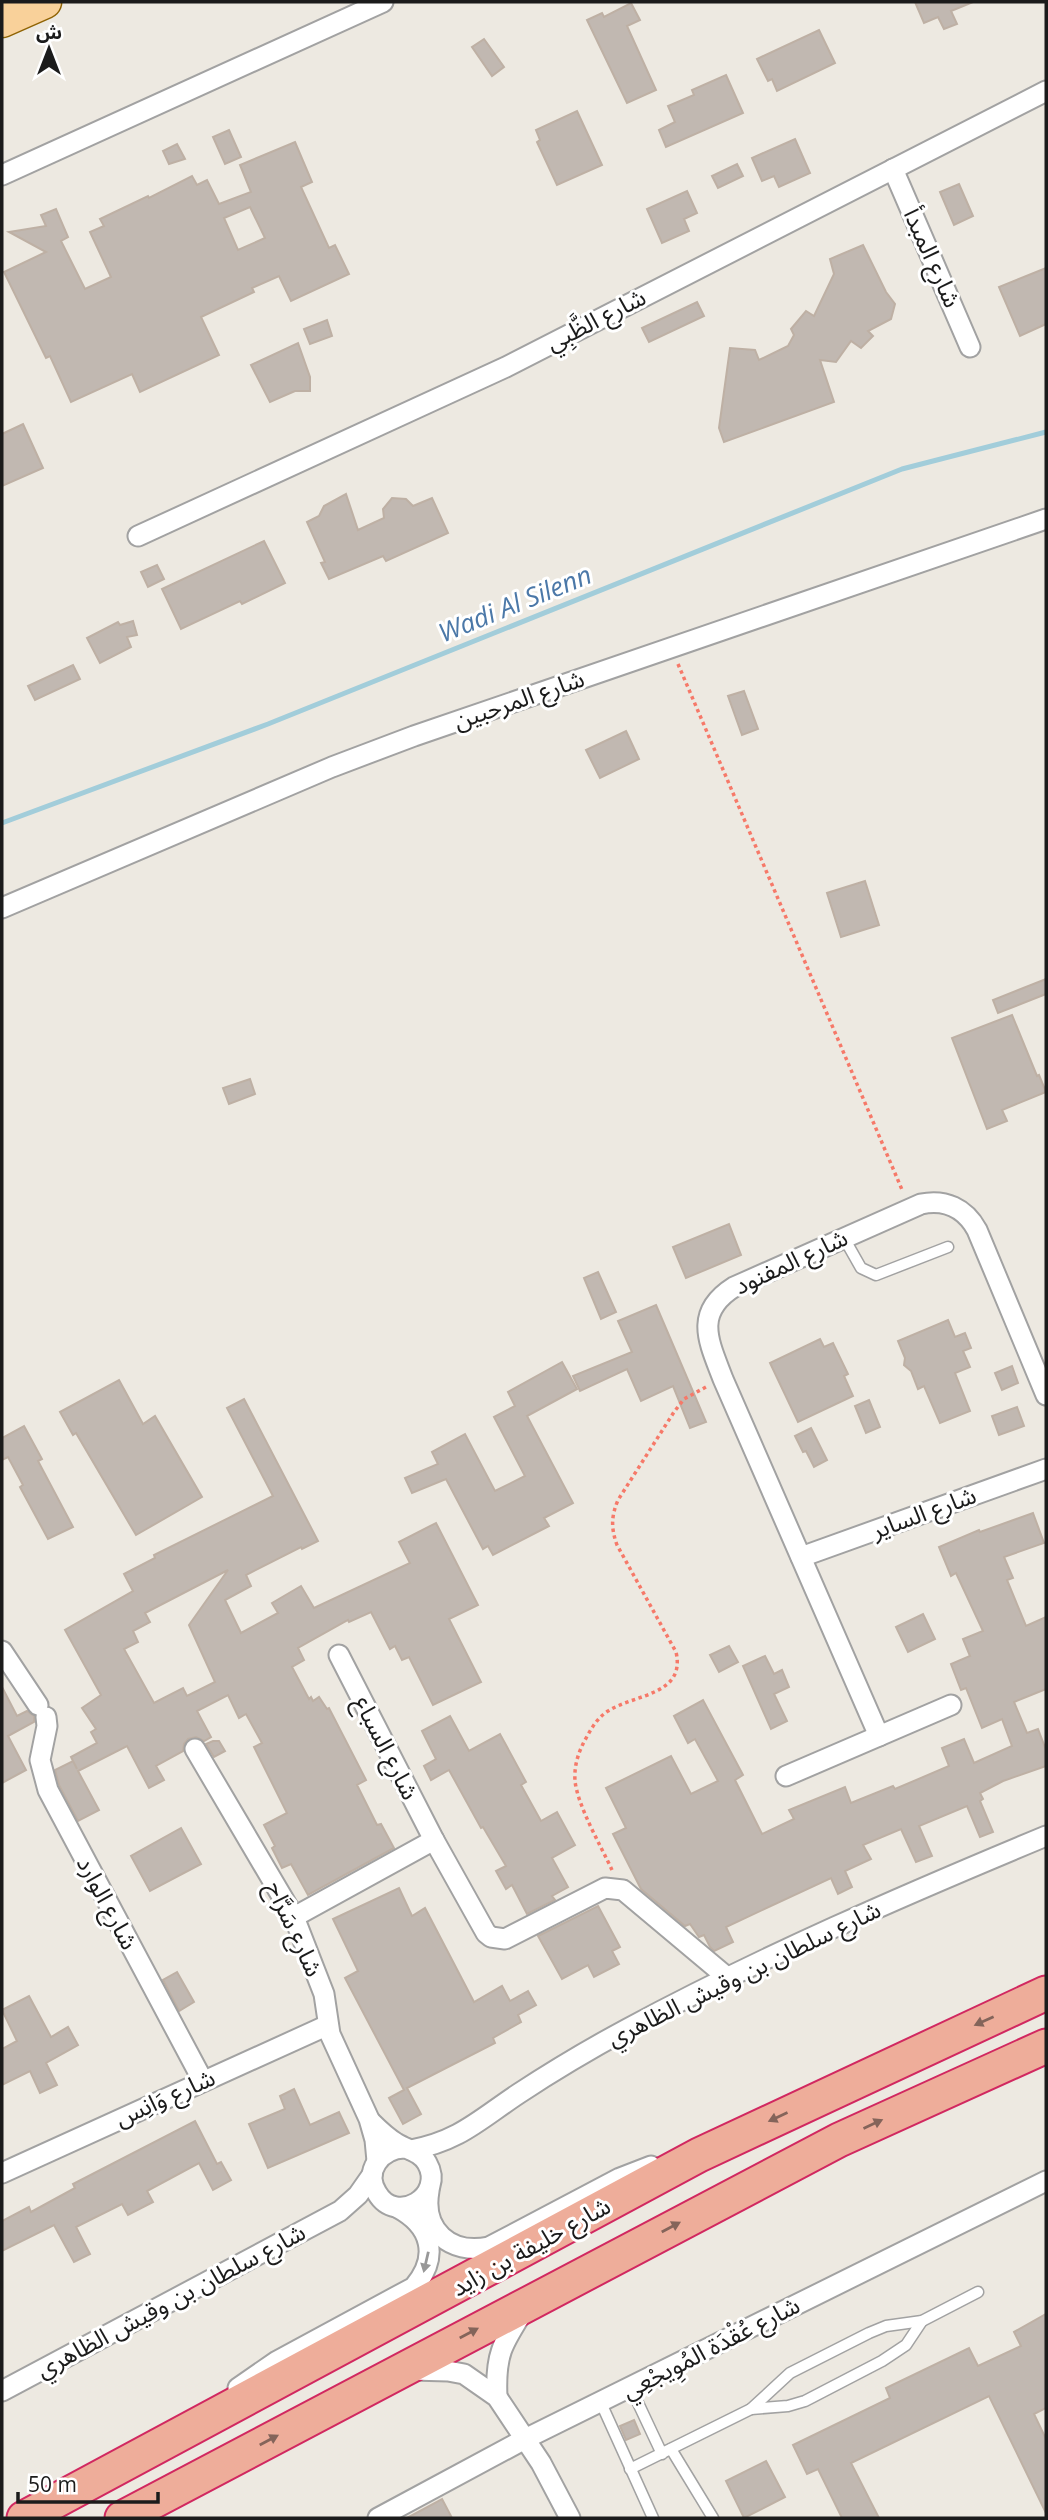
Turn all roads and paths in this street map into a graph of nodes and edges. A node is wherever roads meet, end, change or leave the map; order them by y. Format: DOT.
graph roads {
  1 [pos="45,2"];
  2 [pos="383,2"];
  3 [pos="2,21"];
  4 [pos="1046,90"];
  5 [pos="893,169"];
  6 [pos="2,175"];
  7 [pos="970,347"];
  8 [pos="1046,519"];
  9 [pos="138,536"];
  10 [pos="671,646"];
  11 [pos="2,908"];
  12 [pos="910,1209"];
  13 [pos="844,1238"];
  14 [pos="948,1247"];
  15 [pos="723,1379"];
  16 [pos="1046,1395"];
  17 [pos="1046,1469"];
  18 [pos="801,1557"];
  19 [pos="2,1651"];
  20 [pos="339,1655"];
  21 [pos="951,1705"];
  22 [pos="879,1736"];
  23 [pos="195,1749"];
  24 [pos="786,1776"];
  25 [pos="1046,1836"];
  26 [pos="434,1840"];
  27 [pos="619,1889"];
  28 [pos="294,1917"];
  29 [pos="728,1978"];
  30 [pos="1046,1993"];
  31 [pos="328,2025"];
  32 [pos="1046,2046"];
  33 [pos="203,2081"];
  34 [pos="369,2119"];
  35 [pos="455,2138"];
  36 [pos="408,2149"];
  37 [pos="699,2155"];
  38 [pos="374,2168"];
  39 [pos="2,2173"];
  40 [pos="1046,2181"];
  41 [pos="430,2186"];
  42 [pos="392,2205"];
  43 [pos="340,2211"];
  44 [pos="978,2292"];
  45 [pos="530,2302"];
  46 [pos="922,2321"];
  47 [pos="400,2370"];
  48 [pos="631,2388"];
  49 [pos="2,2391"];
  50 [pos="497,2397"];
  51 [pos="601,2403"];
  52 [pos="751,2409"];
  53 [pos="195,2427"];
  54 [pos="525,2439"];
  55 [pos="667,2451"];
  56 [pos="630,2469"];
  57 [pos="24,2518"];
  58 [pos="122,2518"];
  59 [pos="378,2518"];
  60 [pos="570,2518"];
  61 [pos="653,2518"];
  62 [pos="713,2518"];
  1 -- 3 [label="main road"];
  2 -- 6 [label="street"];
  4 -- 5 [label="street, شارع الظَّبِي"];
  5 -- 7 [label="street, شارع المبدأ"];
  5 -- 9 [label="street, شارع الظَّبِي"];
  8 -- 10 [label="street, شارع المرحبين"];
  10 -- 11 [label="street, شارع المرحبين"];
  10 -- 12 [label="path"];
  12 -- 13 [label="street, شارع المفنود"];
  12 -- 16 [label="street, شارع المفنود"];
  13 -- 14 [label="lane"];
  13 -- 15 [label="street, شارع المفنود"];
  15 -- 18 [label="street, شارع المفنود"];
  15 -- 27 [label="path"];
  17 -- 18 [label="street, شارع الساير"];
  18 -- 22 [label="street, شارع المفنود"];
  19 -- 33 [label="street, شارع الوارد"];
  20 -- 26 [label="street, شارع السباع"];
  21 -- 22 [label="street"];
  22 -- 24 [label="street"];
  23 -- 28 [label="street, شارع سَرَّاح"];
  25 -- 29 [label="street, شارع سلطان بن وقيش الظاهري"];
  26 -- 27 [label="street, شارع السباع"];
  26 -- 28 [label="street"];
  27 -- 29 [label="street"];
  28 -- 31 [label="street, شارع سَرَّاح"];
  29 -- 35 [label="street, شارع سلطان بن وقيش الظاهري"];
  30 -- 37 [label="highway, شارع خليفة بن زايد, one-way"];
  31 -- 33 [label="street, شارع وَانِس"];
  31 -- 34 [label="street, شارع سَرَّاح"];
  45 -- 32 [label="highway, شارع خليفة بن زايد, one-way"];
  33 -- 39 [label="street, شارع وَانِس"];
  34 -- 36 [label="street, شارع سَرَّاح"];
  34 -- 38 [label="street, شارع سَرَّاح"];
  35 -- 36 [label="street, شارع سلطان بن وقيش الظاهري"];
  35 -- 41 [label="street, شارع سلطان بن وقيش الظاهري"];
  36 -- 38 [label="street"];
  36 -- 41 [label="street"];
  37 -- 41 [label="street"];
  37 -- 53 [label="highway, شارع خليفة بن زايد"];
  38 -- 42 [label="street"];
  38 -- 43 [label="street, شارع سلطان بن وقيش الظاهري"];
  40 -- 48 [label="street, شارع عُقْدَة المُوِيجْعِي"];
  41 -- 42 [label="street"];
  42 -- 43 [label="street, شارع سلطان بن وقيش الظاهري"];
  42 -- 53 [label="street, one-way"];
  43 -- 49 [label="street, شارع سلطان بن وقيش الظاهري"];
  44 -- 46 [label="lane"];
  47 -- 45 [label="highway, شارع خليفة بن زايد, one-way"];
  45 -- 50 [label="street"];
  46 -- 52 [label="lane"];
  46 -- 52 [label="lane"];
  47 -- 50 [label="street"];
  58 -- 47 [label="highway, شارع خليفة بن زايد, one-way"];
  48 -- 51 [label="street, شارع عُقْدَة المُوِيجْعِي"];
  48 -- 55 [label="lane"];
  50 -- 54 [label="street"];
  51 -- 54 [label="street, شارع عُقْدَة المُوِيجْعِي"];
  51 -- 56 [label="lane"];
  52 -- 55 [label="lane"];
  53 -- 57 [label="highway, شارع خليفة بن زايد"];
  54 -- 59 [label="street, شارع عُقْدَة المُوِيجْعِي"];
  54 -- 60 [label="street"];
  55 -- 56 [label="lane"];
  55 -- 62 [label="lane"];
  56 -- 61 [label="lane"];
}
